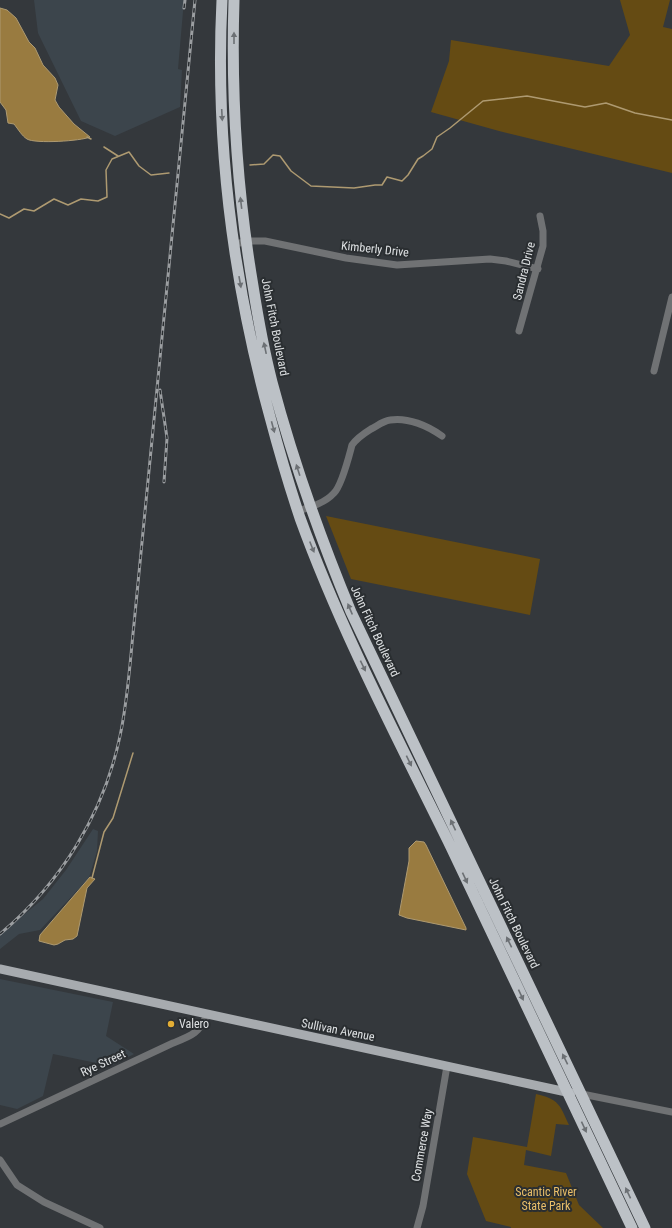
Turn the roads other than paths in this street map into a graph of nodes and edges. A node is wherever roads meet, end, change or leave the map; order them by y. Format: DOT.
graph roads {
  1 [pos="222,0"];
  2 [pos="234,0"];
  3 [pos="221,76"];
  4 [pos="234,76"];
  5 [pos="540,216"];
  6 [pos="246,242"];
  7 [pos="234,244"];
  8 [pos="538,269"];
  9 [pos="672,297"];
  10 [pos="258,313"];
  11 [pos="246,315"];
  12 [pos="669,318"];
  13 [pos="519,331"];
  14 [pos="654,371"];
  15 [pos="274,386"];
  16 [pos="262,389"];
  17 [pos="442,436"];
  18 [pos="310,507"];
  19 [pos="298,511"];
  20 [pos="403,721"];
  21 [pos="392,726"];
  22 [pos="0,969"];
  23 [pos="208,1014"];
  24 [pos="447,1066"];
  25 [pos="568,1092"];
  26 [pos="582,1094"];
  27 [pos="672,1112"];
  28 [pos="0,1124"];
  29 [pos="0,1160"];
  30 [pos="100,1228"];
  31 [pos="417,1228"];
  32 [pos="632,1228"];
  33 [pos="645,1228"];
  1 -- 3 [label="highway, John Fitch Boulevard"];
  4 -- 2 [label="highway, John Fitch Boulevard, one-way"];
  3 -- 4 [label="highway"];
  3 -- 7 [label="highway, John Fitch Boulevard, one-way"];
  6 -- 4 [label="highway, John Fitch Boulevard, one-way"];
  5 -- 8 [label="street, Sandra Drive"];
  6 -- 7 [label="street, Kimberly Drive"];
  6 -- 8 [label="street, Kimberly Drive"];
  6 -- 10 [label="highway, John Fitch Boulevard"];
  7 -- 11 [label="highway, John Fitch Boulevard, one-way"];
  8 -- 13 [label="street, Sandra Drive"];
  9 -- 12 [label="street"];
  10 -- 11 [label="highway"];
  15 -- 10 [label="highway, John Fitch Boulevard, one-way"];
  11 -- 16 [label="highway, John Fitch Boulevard"];
  12 -- 14 [label="street"];
  15 -- 16 [label="highway"];
  18 -- 15 [label="highway, John Fitch Boulevard, one-way"];
  16 -- 19 [label="highway, John Fitch Boulevard, one-way"];
  17 -- 18 [label="street"];
  18 -- 19 [label="street"];
  20 -- 18 [label="highway, John Fitch Boulevard, one-way"];
  19 -- 21 [label="highway, John Fitch Boulevard, one-way"];
  20 -- 21 [label="highway"];
  26 -- 20 [label="highway, John Fitch Boulevard, one-way"];
  21 -- 25 [label="highway, John Fitch Boulevard, one-way"];
  22 -- 23 [label="main road, Sullivan Avenue"];
  23 -- 24 [label="main road, Sullivan Avenue"];
  23 -- 28 [label="street, Rye Street"];
  24 -- 25 [label="main road, Sullivan Avenue"];
  24 -- 31 [label="street, Commerce Way"];
  25 -- 26 [label="main road, Sullivan Avenue"];
  25 -- 32 [label="highway, John Fitch Boulevard, one-way"];
  26 -- 27 [label="street, Sullivan Avenue"];
  33 -- 26 [label="highway, John Fitch Boulevard, one-way"];
  29 -- 30 [label="street"];
}
